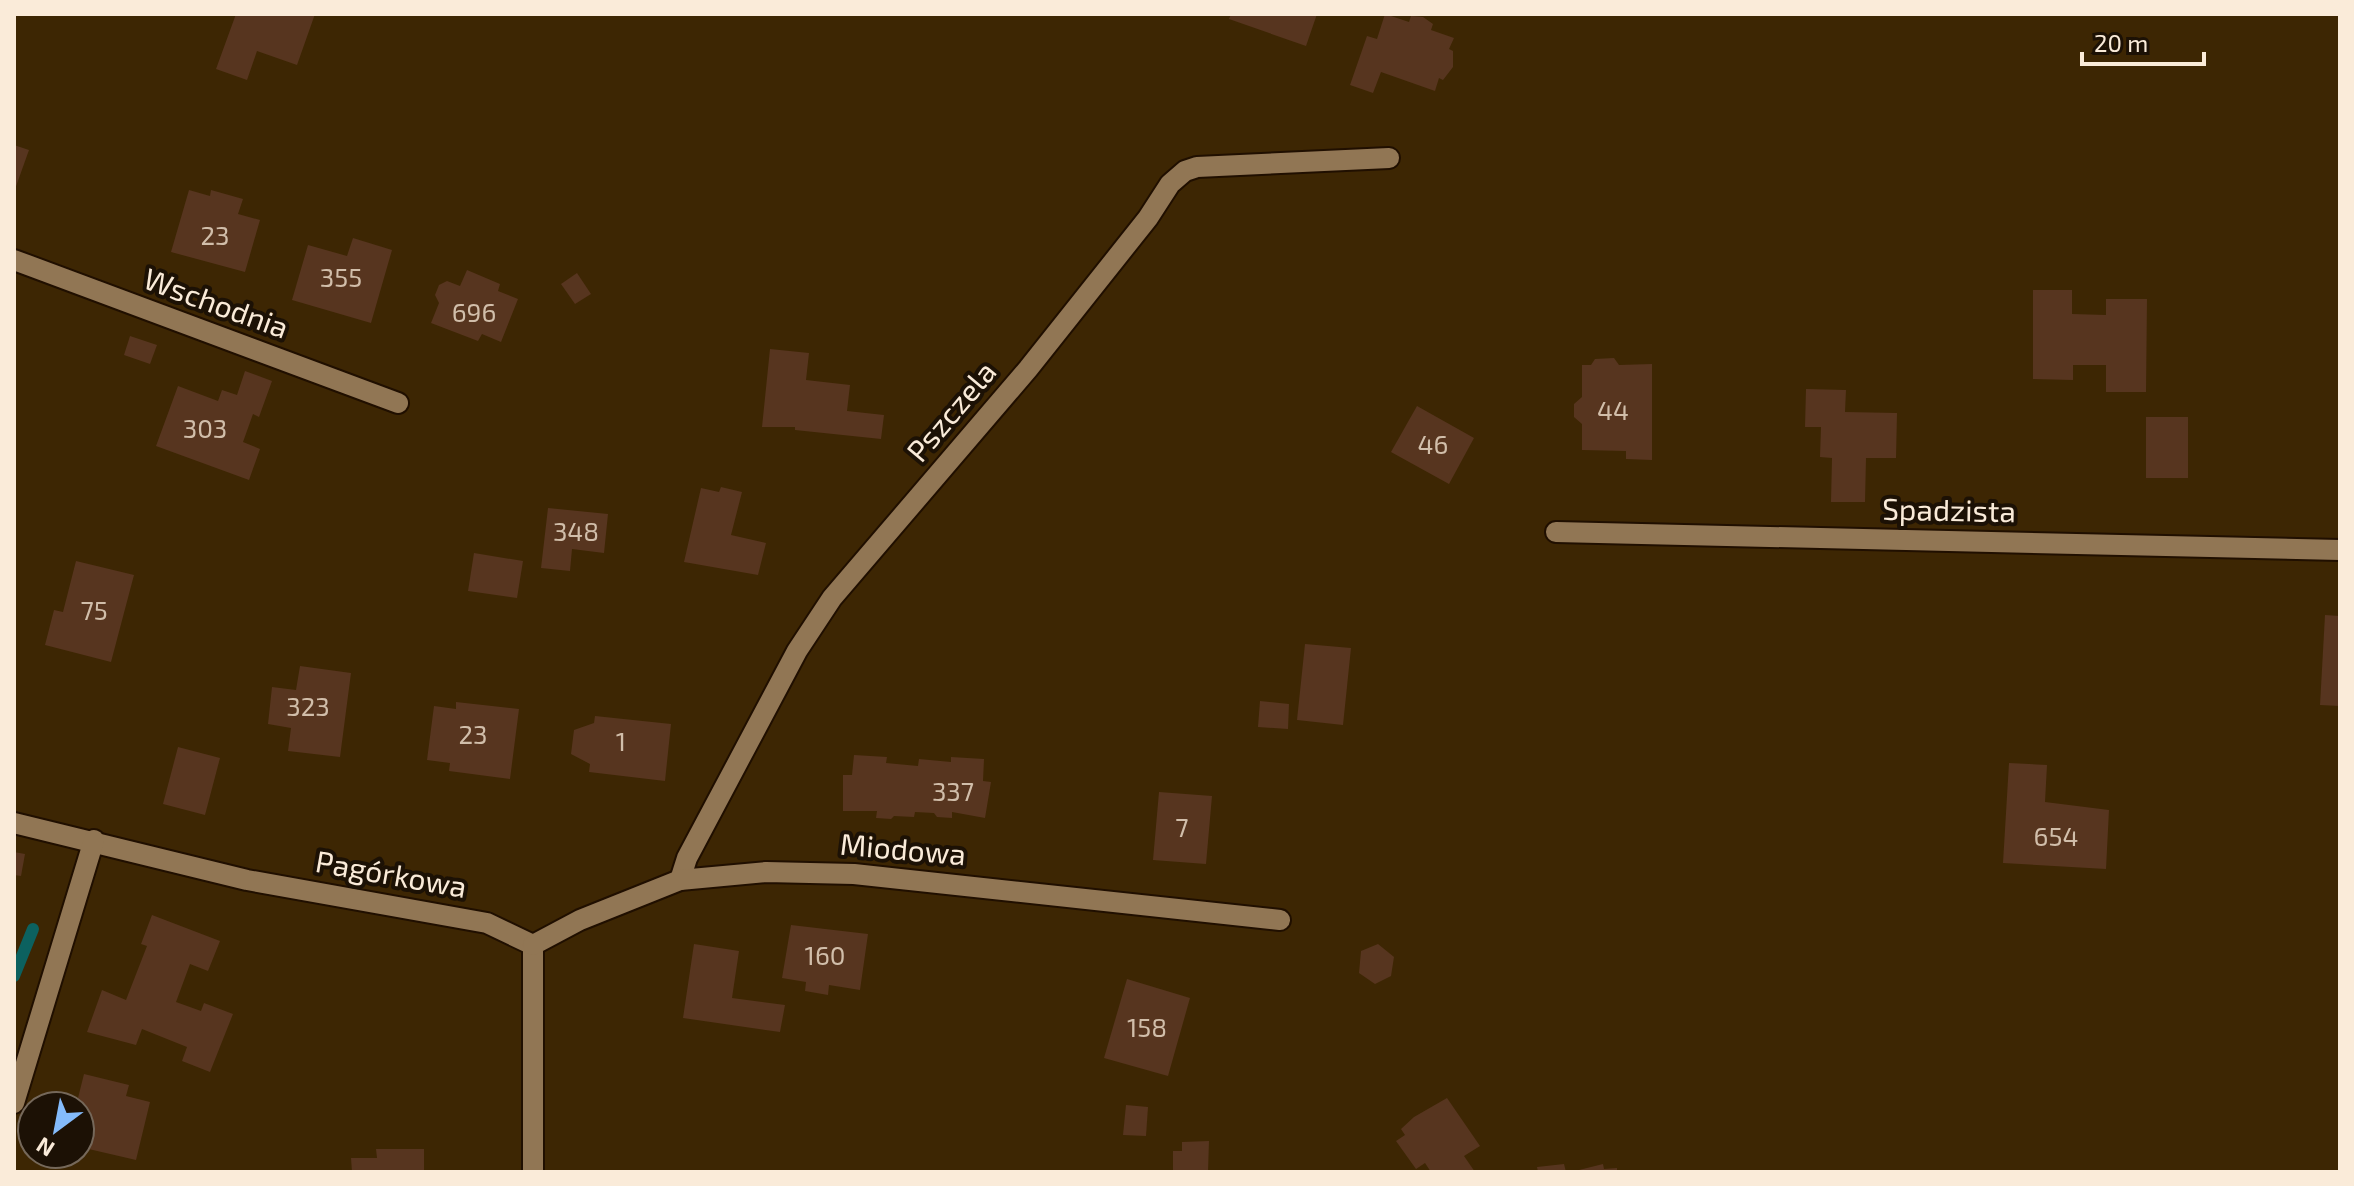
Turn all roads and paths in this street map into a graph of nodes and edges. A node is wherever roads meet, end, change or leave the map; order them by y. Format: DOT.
graph roads {
  1 [pos="1389,158"];
  2 [pos="14,260"];
  3 [pos="398,403"];
  4 [pos="1556,532"];
  5 [pos="2340,550"];
  6 [pos="14,823"];
  7 [pos="94,840"];
  8 [pos="680,880"];
  9 [pos="1280,920"];
  10 [pos="533,945"];
  11 [pos="14,1103"];
  12 [pos="533,1172"];
  1 -- 8 [label="street, Pszczela"];
  2 -- 3 [label="street, Wschodnia"];
  4 -- 5 [label="street, Spadzista"];
  6 -- 7 [label="street, Pagórkowa"];
  7 -- 10 [label="street, Pagórkowa"];
  7 -- 11 [label="street"];
  8 -- 9 [label="street, Miodowa"];
  8 -- 10 [label="street, Miodowa"];
  10 -- 12 [label="street"];
}
